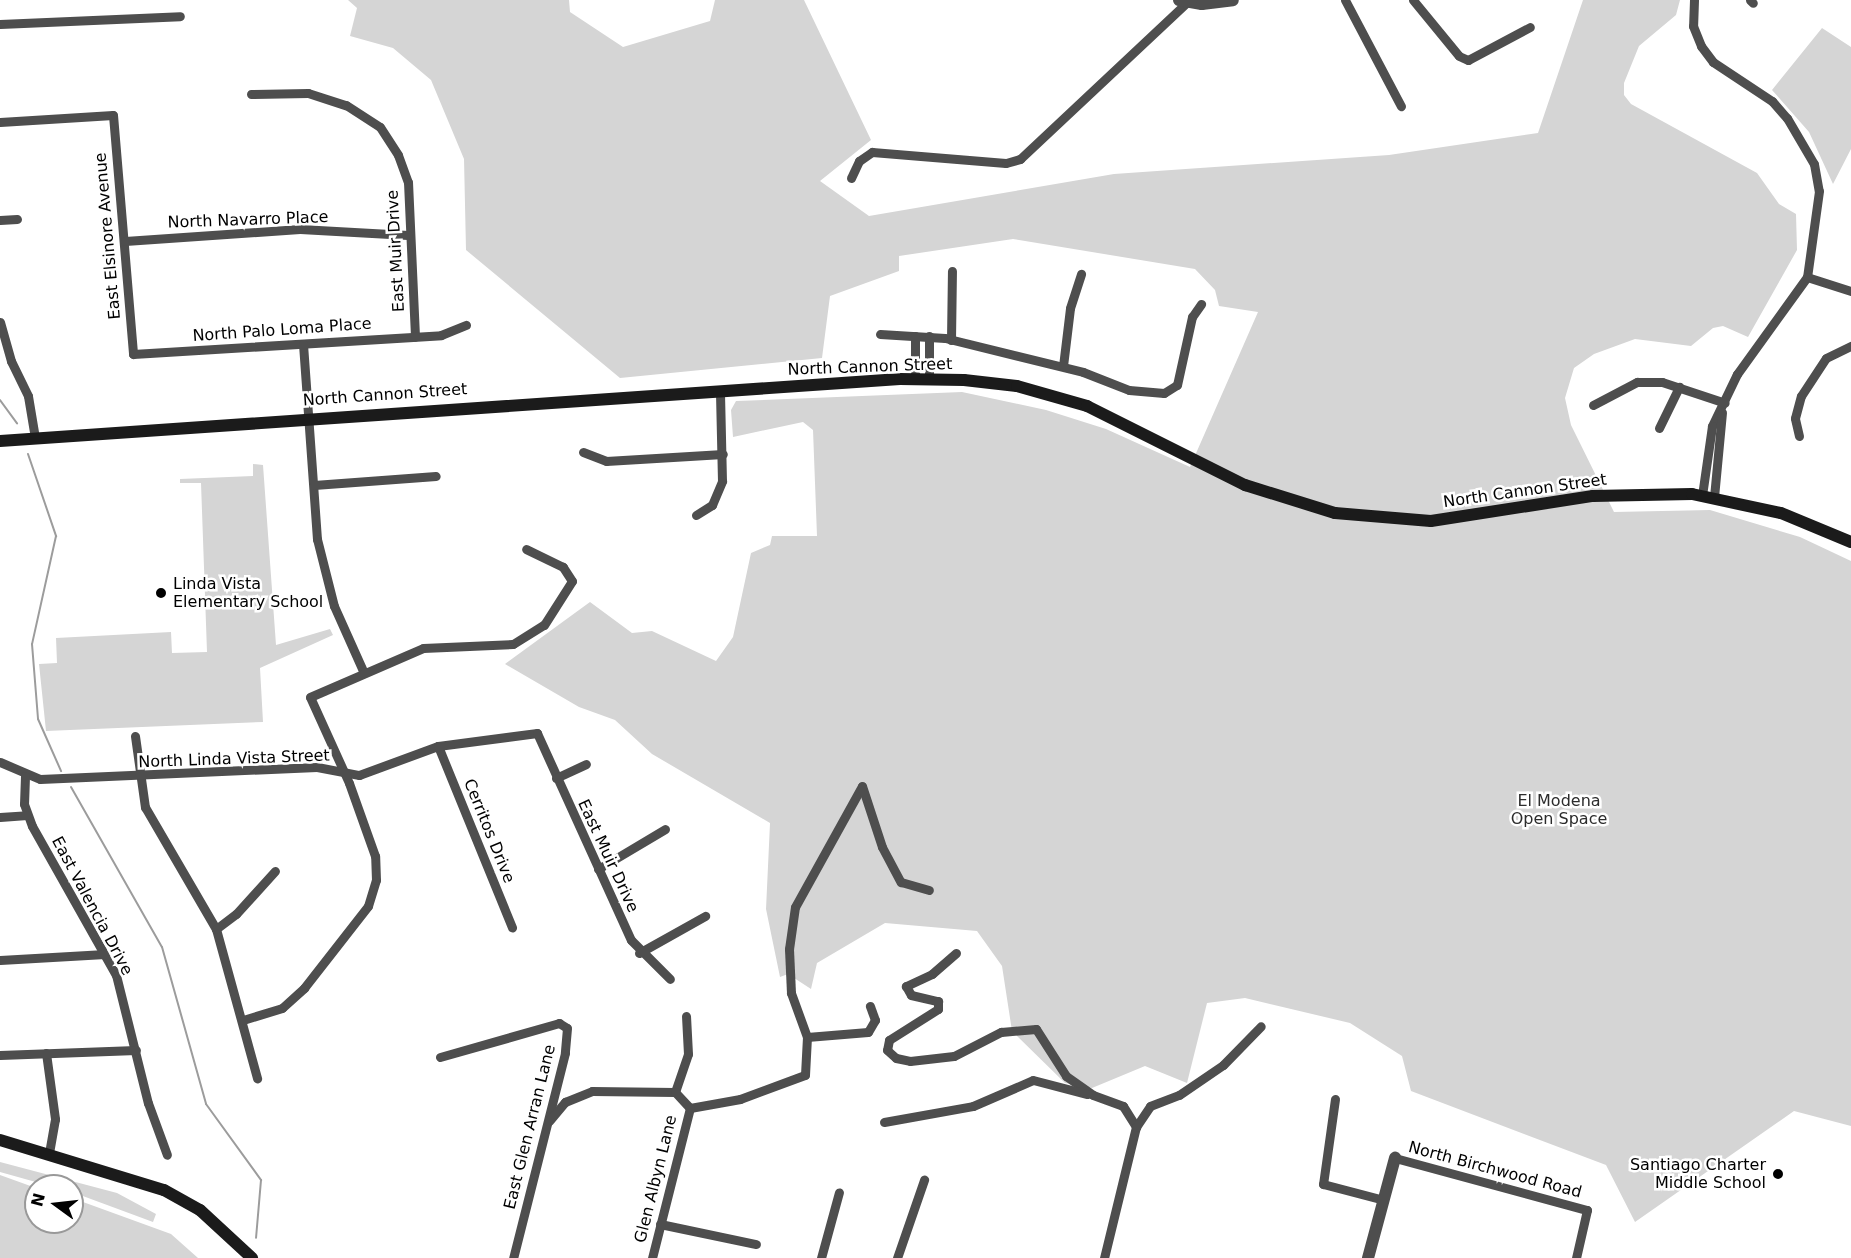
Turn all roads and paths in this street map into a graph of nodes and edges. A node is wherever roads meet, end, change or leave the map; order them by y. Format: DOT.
graph roads {
  1 [pos="1233,0"];
  2 [pos="1346,0"];
  3 [pos="1413,0"];
  4 [pos="1694,0"];
  5 [pos="1182,2"];
  6 [pos="180,16"];
  7 [pos="0,24"];
  8 [pos="1530,27"];
  9 [pos="252,94"];
  10 [pos="1401,106"];
  11 [pos="0,122"];
  12 [pos="851,178"];
  13 [pos="17,219"];
  14 [pos="0,220"];
  15 [pos="408,235"];
  16 [pos="125,241"];
  17 [pos="952,271"];
  18 [pos="1081,274"];
  19 [pos="1807,277"];
  20 [pos="1851,291"];
  21 [pos="1200,304"];
  22 [pos="0,322"];
  23 [pos="466,325"];
  24 [pos="880,334"];
  25 [pos="915,336"];
  26 [pos="929,336"];
  27 [pos="415,337"];
  28 [pos="951,340"];
  29 [pos="303,344"];
  30 [pos="1851,346"];
  31 [pos="133,354"];
  32 [pos="1063,366"];
  33 [pos="915,378"];
  34 [pos="929,378"];
  35 [pos="1679,387"];
  36 [pos="720,391"];
  37 [pos="1593,405"];
  38 [pos="1724,407"];
  39 [pos="309,417"];
  40 [pos="1659,428"];
  41 [pos="1799,436"];
  42 [pos="35,438"];
  43 [pos="0,441"];
  44 [pos="583,452"];
  45 [pos="723,454"];
  46 [pos="436,476"];
  47 [pos="314,485"];
  48 [pos="1708,496"];
  49 [pos="696,515"];
  50 [pos="1851,542"];
  51 [pos="526,549"];
  52 [pos="364,673"];
  53 [pos="537,733"];
  54 [pos="135,736"];
  55 [pos="438,746"];
  56 [pos="0,762"];
  57 [pos="586,764"];
  58 [pos="345,772"];
  59 [pos="25,776"];
  60 [pos="138,777"];
  61 [pos="556,778"];
  62 [pos="27,815"];
  63 [pos="0,817"];
  64 [pos="664,829"];
  65 [pos="598,869"];
  66 [pos="275,871"];
  67 [pos="929,890"];
  68 [pos="705,916"];
  69 [pos="513,927"];
  70 [pos="216,929"];
  71 [pos="639,953"];
  72 [pos="956,953"];
  73 [pos="105,954"];
  74 [pos="0,960"];
  75 [pos="670,979"];
  76 [pos="870,1006"];
  77 [pos="686,1016"];
  78 [pos="243,1020"];
  79 [pos="1261,1026"];
  80 [pos="807,1037"];
  81 [pos="136,1050"];
  82 [pos="46,1053"];
  83 [pos="0,1055"];
  84 [pos="440,1057"];
  85 [pos="257,1078"];
  86 [pos="675,1092"];
  87 [pos="1093,1095"];
  88 [pos="1335,1099"];
  89 [pos="690,1108"];
  90 [pos="884,1122"];
  91 [pos="548,1123"];
  92 [pos="1136,1126"];
  93 [pos="0,1140"];
  94 [pos="49,1153"];
  95 [pos="167,1155"];
  96 [pos="1395,1158"];
  97 [pos="924,1180"];
  98 [pos="839,1192"];
  99 [pos="1384,1200"];
  100 [pos="660,1224"];
  101 [pos="756,1244"];
  102 [pos="1371,1257"];
  103 [pos="252,1258"];
  104 [pos="513,1258"];
  105 [pos="652,1258"];
  106 [pos="821,1258"];
  107 [pos="897,1258"];
  108 [pos="1104,1258"];
  109 [pos="1576,1258"];
  1 -- 5 [label="street"];
  2 -- 10 [label="street"];
  3 -- 8 [label="street"];
  4 -- 19 [label="street"];
  5 -- 12 [label="street"];
  6 -- 7 [label="street"];
  9 -- 15 [label="street, East Muir Drive"];
  11 -- 16 [label="street, East Elsinore Avenue"];
  13 -- 14 [label="street"];
  15 -- 16 [label="street, North Navarro Place"];
  15 -- 27 [label="street, East Muir Drive"];
  16 -- 31 [label="street, East Elsinore Avenue"];
  17 -- 28 [label="street"];
  18 -- 32 [label="street"];
  19 -- 20 [label="street"];
  19 -- 38 [label="street"];
  21 -- 32 [label="street"];
  22 -- 42 [label="street"];
  23 -- 27 [label="street, North Palo Loma Place"];
  24 -- 25 [label="street"];
  25 -- 26 [label="street"];
  25 -- 33 [label="street"];
  26 -- 28 [label="street"];
  26 -- 34 [label="street"];
  27 -- 29 [label="street, North Palo Loma Place"];
  28 -- 32 [label="street"];
  29 -- 31 [label="street, North Palo Loma Place"];
  29 -- 39 [label="street"];
  30 -- 41 [label="street"];
  33 -- 34 [label="main road, North Cannon Street"];
  33 -- 36 [label="main road, North Cannon Street"];
  34 -- 48 [label="main road, North Cannon Street"];
  35 -- 37 [label="street"];
  35 -- 38 [label="street"];
  35 -- 40 [label="street"];
  36 -- 39 [label="main road, North Cannon Street"];
  36 -- 45 [label="street"];
  38 -- 48 [label="street"];
  39 -- 42 [label="main road, North Cannon Street"];
  39 -- 47 [label="street"];
  42 -- 43 [label="main road, North Cannon Street"];
  44 -- 45 [label="street"];
  45 -- 49 [label="street"];
  46 -- 47 [label="street"];
  47 -- 52 [label="street"];
  48 -- 50 [label="main road, North Cannon Street"];
  51 -- 52 [label="street"];
  52 -- 58 [label="street"];
  53 -- 55 [label="street, North Linda Vista Street"];
  53 -- 61 [label="street, East Muir Drive"];
  54 -- 60 [label="street"];
  55 -- 58 [label="street, North Linda Vista Street"];
  55 -- 69 [label="street, Cerritos Drive"];
  56 -- 59 [label="street, North Linda Vista Street"];
  57 -- 61 [label="street"];
  58 -- 60 [label="street, North Linda Vista Street"];
  58 -- 78 [label="street"];
  59 -- 60 [label="street, North Linda Vista Street"];
  59 -- 62 [label="street, East Valencia Drive"];
  60 -- 70 [label="street"];
  61 -- 65 [label="street, East Muir Drive"];
  62 -- 63 [label="street"];
  62 -- 73 [label="street, East Valencia Drive"];
  64 -- 65 [label="street"];
  65 -- 71 [label="street, East Muir Drive"];
  66 -- 70 [label="street"];
  67 -- 80 [label="street"];
  68 -- 71 [label="street"];
  70 -- 78 [label="street"];
  71 -- 75 [label="street, East Muir Drive"];
  72 -- 87 [label="street"];
  73 -- 74 [label="street"];
  73 -- 81 [label="street, East Valencia Drive"];
  76 -- 80 [label="street"];
  77 -- 86 [label="street"];
  78 -- 85 [label="street"];
  79 -- 92 [label="street"];
  80 -- 89 [label="street"];
  81 -- 82 [label="street"];
  81 -- 95 [label="street, East Valencia Drive"];
  82 -- 83 [label="street"];
  82 -- 94 [label="street"];
  84 -- 91 [label="street, East Glen Arran Lane"];
  86 -- 89 [label="street"];
  86 -- 91 [label="street"];
  87 -- 90 [label="street"];
  87 -- 92 [label="street"];
  88 -- 99 [label="street"];
  89 -- 100 [label="street, Glen Albyn Lane"];
  91 -- 104 [label="street, East Glen Arran Lane"];
  92 -- 108 [label="street"];
  93 -- 94 [label="main road"];
  94 -- 103 [label="main road"];
  96 -- 99 [label="street"];
  96 -- 109 [label="street, North Birchwood Road"];
  97 -- 107 [label="street"];
  98 -- 106 [label="street"];
  99 -- 102 [label="street"];
  100 -- 101 [label="street"];
  100 -- 105 [label="street, Glen Albyn Lane"];
}
